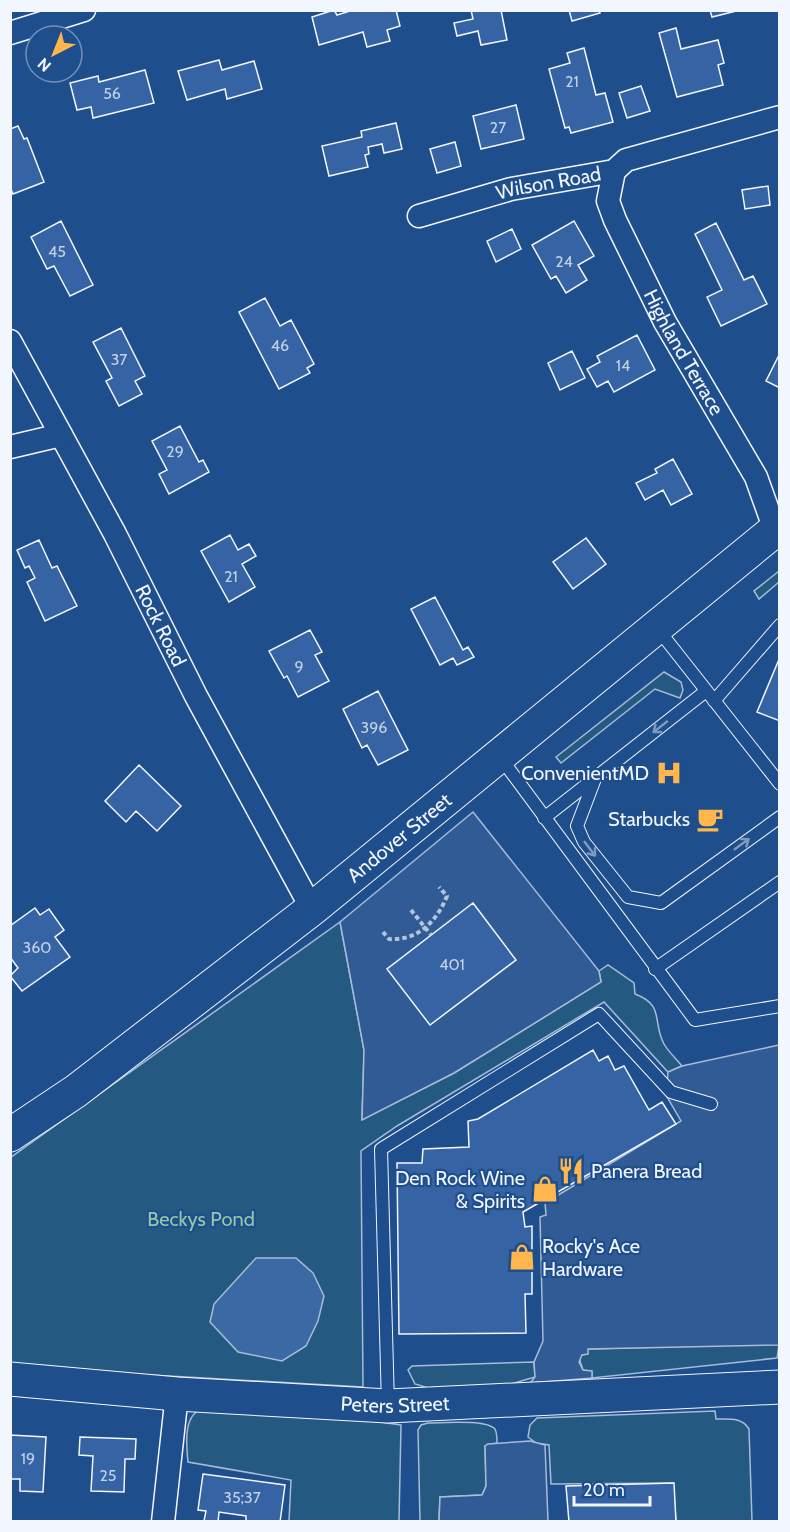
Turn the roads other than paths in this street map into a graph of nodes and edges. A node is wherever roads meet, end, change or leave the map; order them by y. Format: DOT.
graph roads {
  1 [pos="84,10"];
  2 [pos="10,33"];
  3 [pos="780,117"];
  4 [pos="614,171"];
  5 [pos="419,216"];
  6 [pos="10,341"];
  7 [pos="61,435"];
  8 [pos="10,447"];
  9 [pos="777,528"];
  10 [pos="780,625"];
  11 [pos="657,628"];
  12 [pos="706,691"];
  13 [pos="714,701"];
  14 [pos="500,756"];
  15 [pos="597,777"];
  16 [pos="780,784"];
  17 [pos="780,817"];
  18 [pos="544,818"];
  19 [pos="780,882"];
  20 [pos="312,909"];
  21 [pos="655,969"];
  22 [pos="780,1005"];
  23 [pos="711,1104"];
  24 [pos="10,1135"];
  25 [pos="10,1379"];
  26 [pos="780,1387"];
  27 [pos="177,1394"];
  28 [pos="388,1406"];
  29 [pos="163,1521"];
  1 -- 2 [label="street"];
  3 -- 4 [label="street, Wilson Road"];
  4 -- 5 [label="street, Wilson Road"];
  4 -- 9 [label="street, Highland Terrace"];
  6 -- 7 [label="street, Rock Road"];
  7 -- 8 [label="street"];
  7 -- 20 [label="street, Rock Road"];
  9 -- 11 [label="main road, Andover Street"];
  10 -- 13 [label="lane"];
  11 -- 12 [label="lane"];
  11 -- 14 [label="main road, Andover Street"];
  12 -- 13 [label="lane"];
  12 -- 15 [label="lane, one-way"];
  13 -- 16 [label="lane"];
  14 -- 18 [label="lane"];
  14 -- 20 [label="main road, Andover Street"];
  15 -- 17 [label="lane, one-way"];
  15 -- 18 [label="lane"];
  18 -- 21 [label="lane"];
  19 -- 21 [label="lane"];
  20 -- 24 [label="main road, Andover Street"];
  21 -- 22 [label="lane"];
  23 -- 28 [label="lane"];
  25 -- 27 [label="main road, Peters Street"];
  26 -- 28 [label="main road, Peters Street"];
  27 -- 28 [label="main road, Peters Street"];
  27 -- 29 [label="street"];
}
